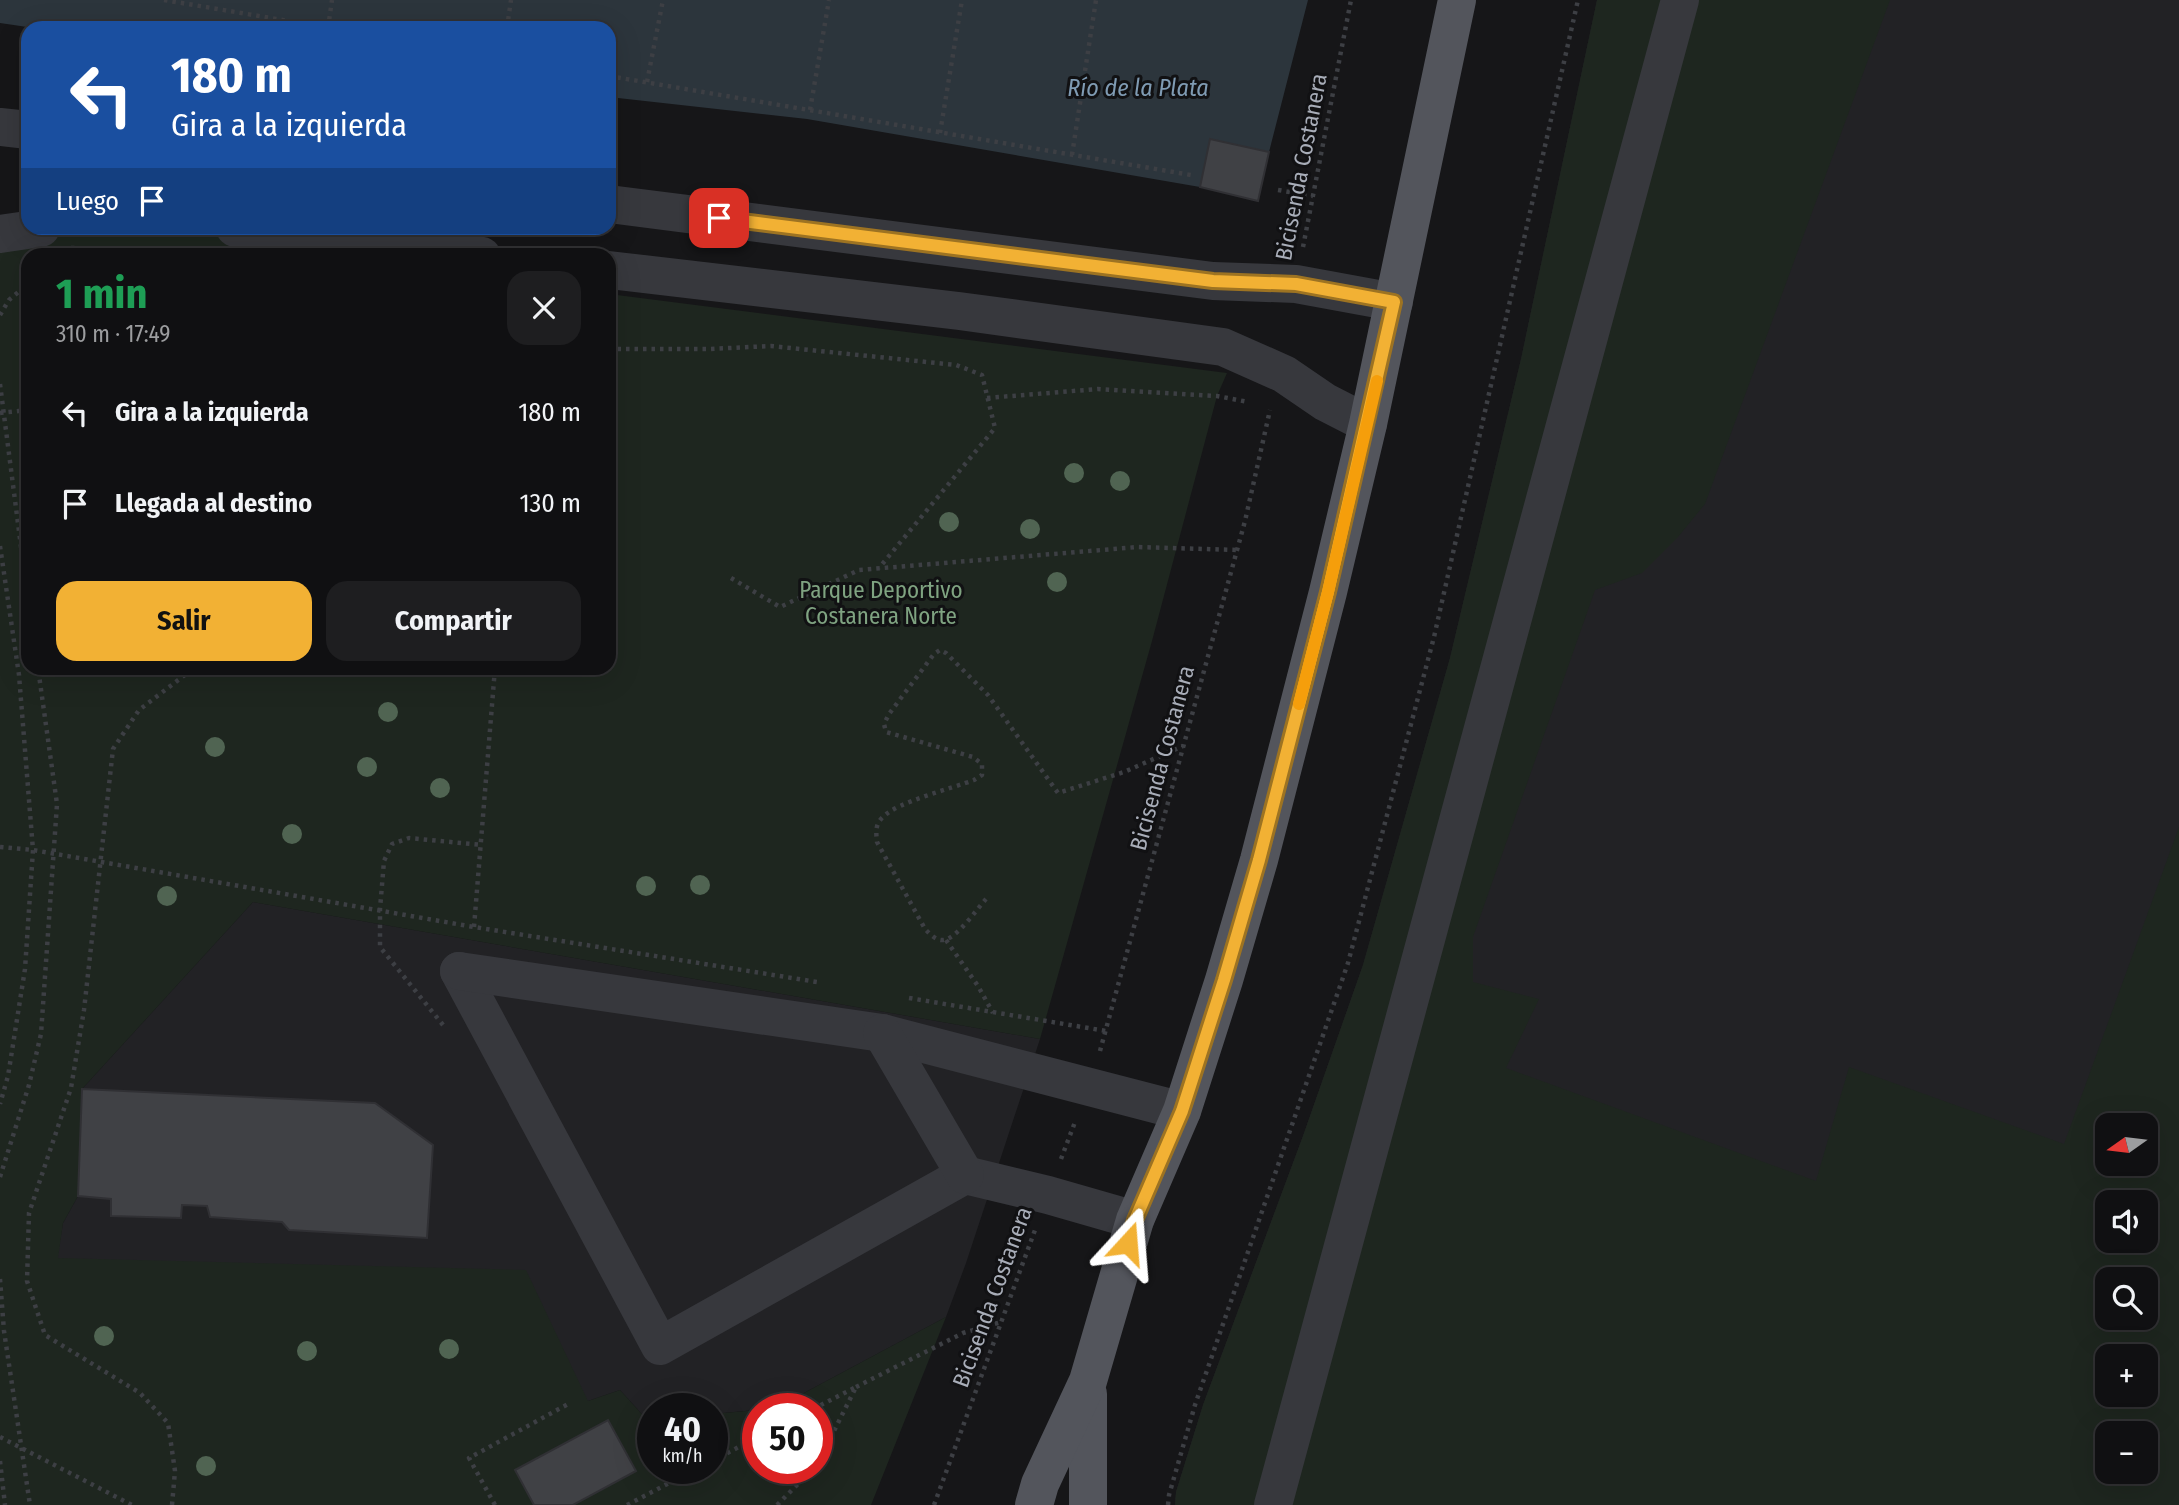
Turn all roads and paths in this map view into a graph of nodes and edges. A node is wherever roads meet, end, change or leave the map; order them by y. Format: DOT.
graph roads {
  1 [pos="164,0"];
  2 [pos="332,0"];
  3 [pos="511,0"];
  4 [pos="663,0"];
  5 [pos="829,0"];
  6 [pos="962,0"];
  7 [pos="1096,0"];
  8 [pos="1351,0"];
  9 [pos="1457,0"];
  10 [pos="1577,0"];
  11 [pos="1680,0"];
  12 [pos="185,2"];
  13 [pos="290,21"];
  14 [pos="330,21"];
  15 [pos="508,21"];
  16 [pos="616,77"];
  17 [pos="647,82"];
  18 [pos="810,110"];
  19 [pos="0,127"];
  20 [pos="21,129"];
  21 [pos="940,133"];
  22 [pos="1072,155"];
  23 [pos="1191,175"];
  24 [pos="1278,190"];
  25 [pos="1313,196"];
  26 [pos="616,205"];
  27 [pos="0,234"];
  28 [pos="297,235"];
  29 [pos="52,238"];
  30 [pos="106,248"];
  31 [pos="411,248"];
  32 [pos="616,271"];
  33 [pos="1296,284"];
  34 [pos="21,290"];
  35 [pos="1394,302"];
  36 [pos="0,315"];
  37 [pos="616,348"];
  38 [pos="0,384"];
  39 [pos="1275,388"];
  40 [pos="987,398"];
  41 [pos="21,411"];
  42 [pos="2,413"];
  43 [pos="1367,424"];
  44 [pos="0,546"];
  45 [pos="21,550"];
  46 [pos="1238,550"];
  47 [pos="879,568"];
  48 [pos="731,578"];
  49 [pos="39,675"];
  50 [pos="185,675"];
  51 [pos="495,675"];
  52 [pos="1183,746"];
  53 [pos="0,847"];
  54 [pos="33,850"];
  55 [pos="54,854"];
  56 [pos="986,899"];
  57 [pos="474,927"];
  58 [pos="946,940"];
  59 [pos="823,983"];
  60 [pos="901,997"];
  61 [pos="993,1013"];
  62 [pos="1106,1031"];
  63 [pos="882,1033"];
  64 [pos="1088,1087"];
  65 [pos="0,1104"];
  66 [pos="1182,1111"];
  67 [pos="965,1175"];
  68 [pos="0,1177"];
  69 [pos="1048,1195"];
  70 [pos="1135,1220"];
  71 [pos="0,1279"];
  72 [pos="1001,1322"];
  73 [pos="1088,1381"];
  74 [pos="856,1387"];
  75 [pos="833,1399"];
  76 [pos="570,1403"];
  77 [pos="833,1433"];
  78 [pos="0,1437"];
  79 [pos="21,1448"];
  80 [pos="0,1461"];
  81 [pos="667,1484"];
  82 [pos="799,1484"];
  83 [pos="5,1505"];
  84 [pos="30,1505"];
  85 [pos="132,1505"];
  86 [pos="172,1505"];
  87 [pos="495,1505"];
  88 [pos="627,1505"];
  89 [pos="777,1505"];
  90 [pos="934,1505"];
  91 [pos="1034,1505"];
  92 [pos="1088,1505"];
  93 [pos="1168,1505"];
  94 [pos="1273,1505"];
  1 -- 12 [label="path"];
  2 -- 14 [label="path"];
  3 -- 15 [label="path"];
  4 -- 17 [label="path"];
  5 -- 18 [label="path"];
  6 -- 21 [label="path"];
  7 -- 22 [label="path"];
  8 -- 25 [label="path, Bicisenda Costanera"];
  9 -- 35 [label="main road"];
  10 -- 93 [label="path"];
  11 -- 94 [label="lane"];
  12 -- 13 [label="path"];
  16 -- 17 [label="path"];
  17 -- 18 [label="path"];
  18 -- 21 [label="path"];
  19 -- 20 [label="lane"];
  21 -- 22 [label="path"];
  22 -- 23 [label="path"];
  24 -- 25 [label="path"];
  25 -- 33 [label="path, Bicisenda Costanera"];
  26 -- 33 [label="lane"];
  27 -- 29 [label="lane"];
  28 -- 31 [label="lane"];
  29 -- 30 [label="path"];
  32 -- 39 [label="lane"];
  33 -- 35 [label="lane"];
  34 -- 36 [label="path"];
  35 -- 43 [label="main road"];
  37 -- 40 [label="path"];
  38 -- 42 [label="path"];
  39 -- 40 [label="path"];
  39 -- 43 [label="lane"];
  39 -- 46 [label="path, Bicisenda Costanera"];
  40 -- 47 [label="path"];
  41 -- 42 [label="path"];
  42 -- 45 [label="path"];
  43 -- 66 [label="main road"];
  44 -- 54 [label="path"];
  46 -- 47 [label="path"];
  46 -- 52 [label="path, Bicisenda Costanera"];
  47 -- 48 [label="path"];
  49 -- 55 [label="path"];
  50 -- 86 [label="path"];
  51 -- 57 [label="path"];
  52 -- 58 [label="path"];
  52 -- 62 [label="path, Bicisenda Costanera"];
  53 -- 54 [label="path"];
  54 -- 55 [label="path"];
  54 -- 65 [label="path"];
  55 -- 57 [label="path"];
  55 -- 68 [label="path"];
  56 -- 58 [label="path"];
  57 -- 59 [label="path"];
  58 -- 61 [label="path"];
  60 -- 61 [label="path"];
  61 -- 62 [label="path"];
  62 -- 64 [label="path, Bicisenda Costanera"];
  63 -- 64 [label="lane"];
  63 -- 67 [label="lane"];
  63 -- 67 [label="lane"];
  64 -- 66 [label="lane"];
  64 -- 69 [label="path, Bicisenda Costanera"];
  66 -- 70 [label="main road"];
  67 -- 69 [label="lane"];
  69 -- 70 [label="lane"];
  69 -- 72 [label="path, Bicisenda Costanera"];
  70 -- 73 [label="main road"];
  71 -- 79 [label="path"];
  72 -- 74 [label="path"];
  72 -- 90 [label="path, Bicisenda Costanera"];
  73 -- 91 [label="main road"];
  73 -- 92 [label="main road"];
  74 -- 75 [label="path"];
  74 -- 77 [label="path"];
  76 -- 87 [label="path"];
  78 -- 79 [label="path"];
  79 -- 84 [label="path"];
  79 -- 85 [label="path"];
  80 -- 83 [label="path"];
  81 -- 88 [label="path"];
  82 -- 89 [label="path"];
}
